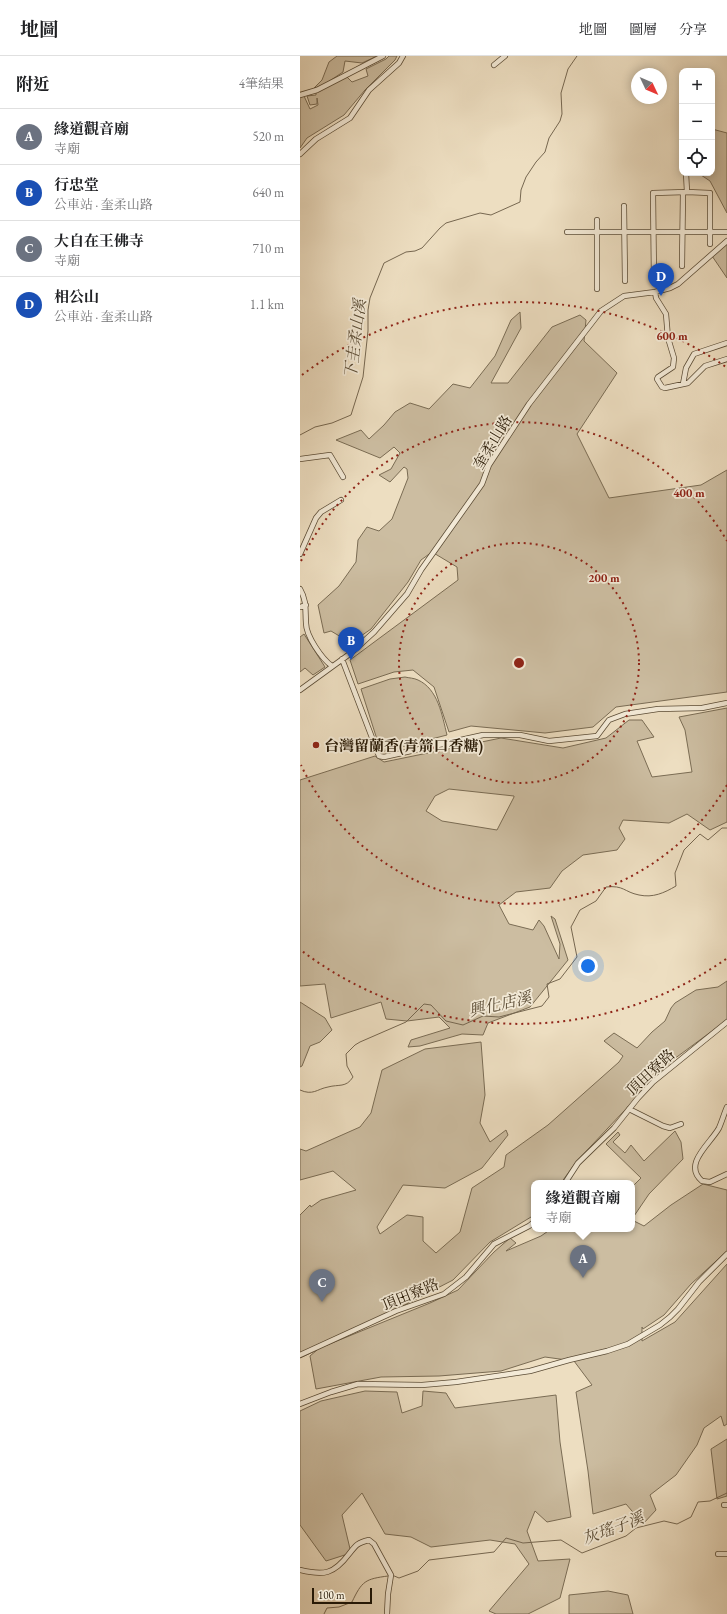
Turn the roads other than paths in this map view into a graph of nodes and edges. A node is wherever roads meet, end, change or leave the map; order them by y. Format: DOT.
graph roads {
  1 [pos="383,56"];
  2 [pos="403,56"];
  3 [pos="505,56"];
  4 [pos="494,65"];
  5 [pos="300,95"];
  6 [pos="300,154"];
  7 [pos="686,176"];
  8 [pos="685,192"];
  9 [pos="624,206"];
  10 [pos="597,220"];
  11 [pos="567,232"];
  12 [pos="597,232"];
  13 [pos="624,232"];
  14 [pos="654,232"];
  15 [pos="682,232"];
  16 [pos="710,232"];
  17 [pos="727,232"];
  18 [pos="727,241"];
  19 [pos="710,244"];
  20 [pos="682,266"];
  21 [pos="654,280"];
  22 [pos="625,281"];
  23 [pos="596,289"];
  24 [pos="655,292"];
  25 [pos="727,343"];
  26 [pos="727,359"];
  27 [pos="683,384"];
  28 [pos="300,459"];
  29 [pos="343,477"];
  30 [pos="341,500"];
  31 [pos="300,554"];
  32 [pos="300,589"];
  33 [pos="306,604"];
  34 [pos="300,607"];
  35 [pos="342,659"];
  36 [pos="332,666"];
  37 [pos="300,690"];
  38 [pos="727,703"];
  39 [pos="727,1022"];
  40 [pos="727,1107"];
  41 [pos="629,1109"];
  42 [pos="681,1124"];
  43 [pos="727,1174"];
  44 [pos="568,1180"];
  45 [pos="531,1224"];
  46 [pos="727,1254"];
  47 [pos="300,1355"];
  48 [pos="300,1404"];
  49 [pos="718,1554"];
  50 [pos="727,1554"];
  51 [pos="300,1570"];
  52 [pos="387,1614"];
  1 -- 5 [label="street"];
  2 -- 6 [label="street"];
  3 -- 4 [label="street"];
  7 -- 8 [label="street"];
  8 -- 14 [label="street"];
  8 -- 15 [label="street"];
  8 -- 16 [label="street"];
  9 -- 13 [label="street"];
  10 -- 12 [label="street"];
  11 -- 12 [label="street"];
  12 -- 13 [label="street"];
  12 -- 23 [label="street"];
  13 -- 14 [label="street"];
  13 -- 22 [label="street"];
  14 -- 15 [label="street"];
  14 -- 21 [label="street"];
  15 -- 16 [label="street"];
  15 -- 20 [label="street"];
  16 -- 17 [label="street"];
  16 -- 19 [label="street"];
  18 -- 24 [label="street, 奎柔山路"];
  24 -- 27 [label="street"];
  24 -- 35 [label="street, 奎柔山路"];
  25 -- 27 [label="street"];
  26 -- 27 [label="street"];
  28 -- 29 [label="street"];
  30 -- 31 [label="street"];
  32 -- 33 [label="street"];
  33 -- 34 [label="street"];
  33 -- 36 [label="street"];
  35 -- 36 [label="street, 奎柔山路"];
  35 -- 38 [label="street"];
  36 -- 37 [label="street, 奎柔山路"];
  39 -- 41 [label="street, 頂田寮路"];
  40 -- 43 [label="street"];
  41 -- 42 [label="street"];
  41 -- 44 [label="street, 頂田寮路"];
  45 -- 47 [label="street, 頂田寮路"];
  46 -- 48 [label="street"];
  49 -- 50 [label="street"];
  51 -- 52 [label="street"];
}
